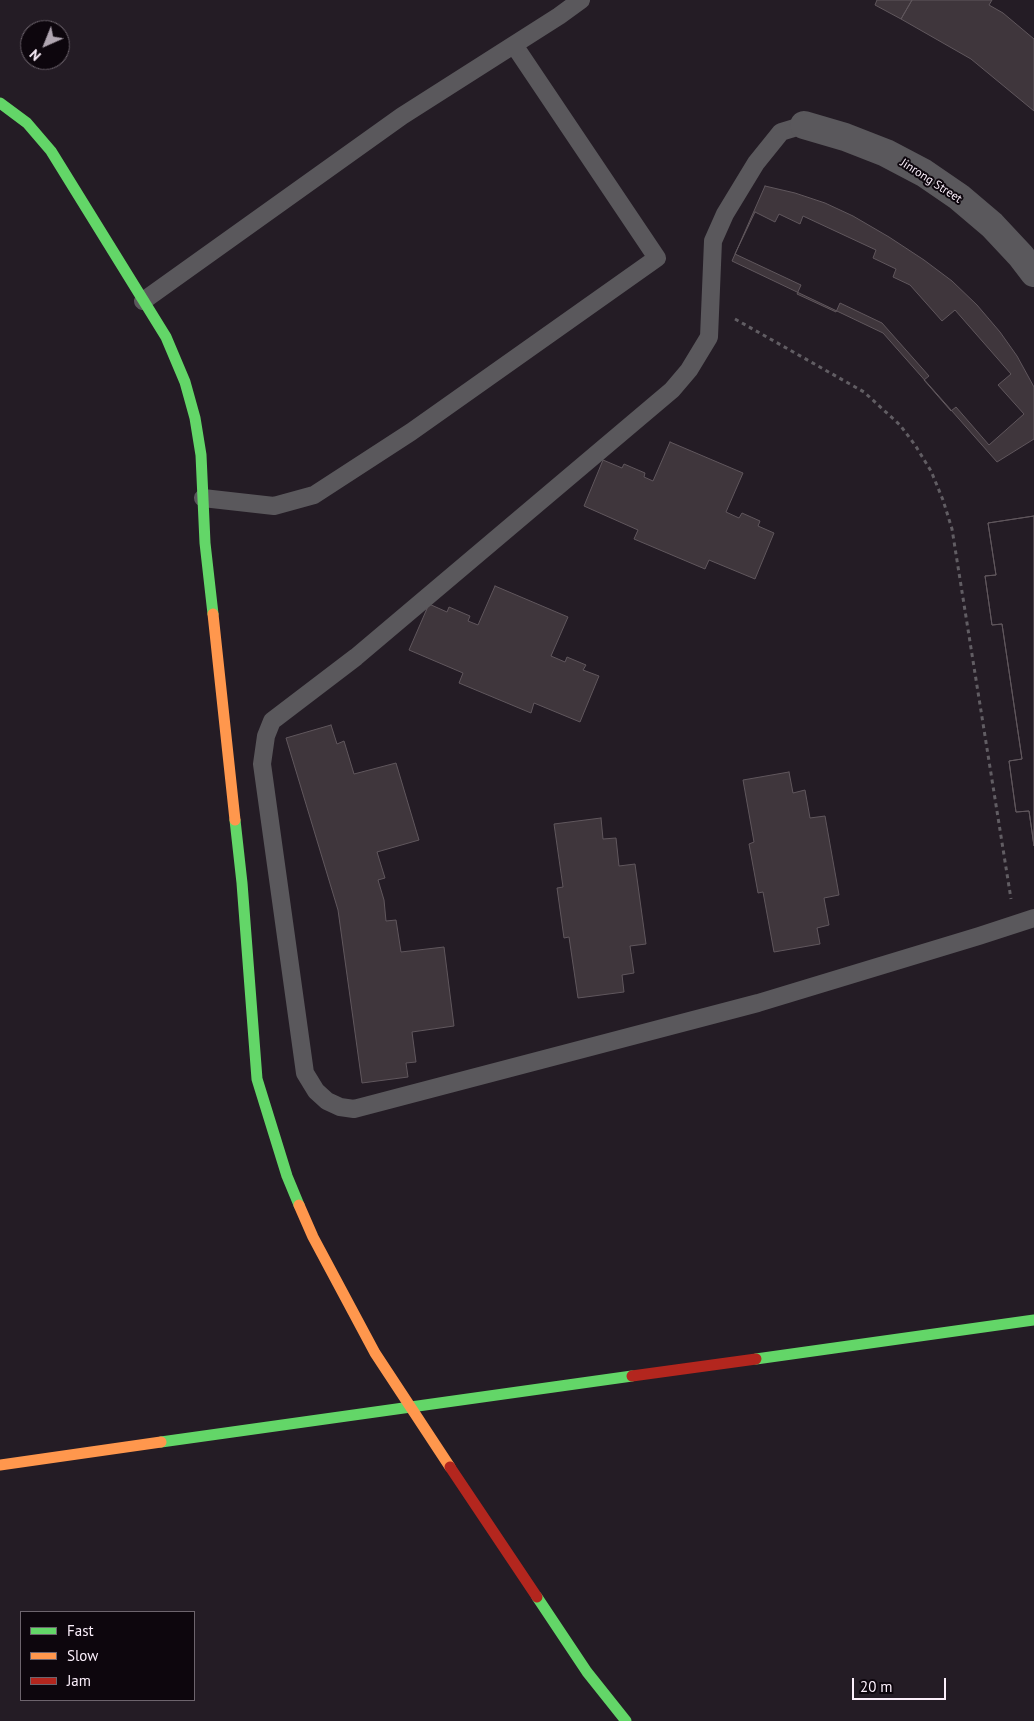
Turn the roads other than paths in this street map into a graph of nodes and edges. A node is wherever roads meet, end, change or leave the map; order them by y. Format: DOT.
graph roads {
  1 [pos="581,0"];
  2 [pos="514,45"];
  3 [pos="0,103"];
  4 [pos="804,125"];
  5 [pos="1034,273"];
  6 [pos="143,301"];
  7 [pos="203,498"];
  8 [pos="1034,918"];
  9 [pos="1034,1320"];
  10 [pos="411,1408"];
  11 [pos="0,1465"];
  12 [pos="626,1721"];
  1 -- 2 [label="lane"];
  2 -- 6 [label="lane"];
  2 -- 7 [label="lane"];
  3 -- 6 [label="street"];
  4 -- 5 [label="street, Jinrong Street"];
  4 -- 8 [label="lane"];
  6 -- 7 [label="street"];
  7 -- 10 [label="street"];
  9 -- 10 [label="street"];
  10 -- 11 [label="street"];
  10 -- 12 [label="street"];
}
